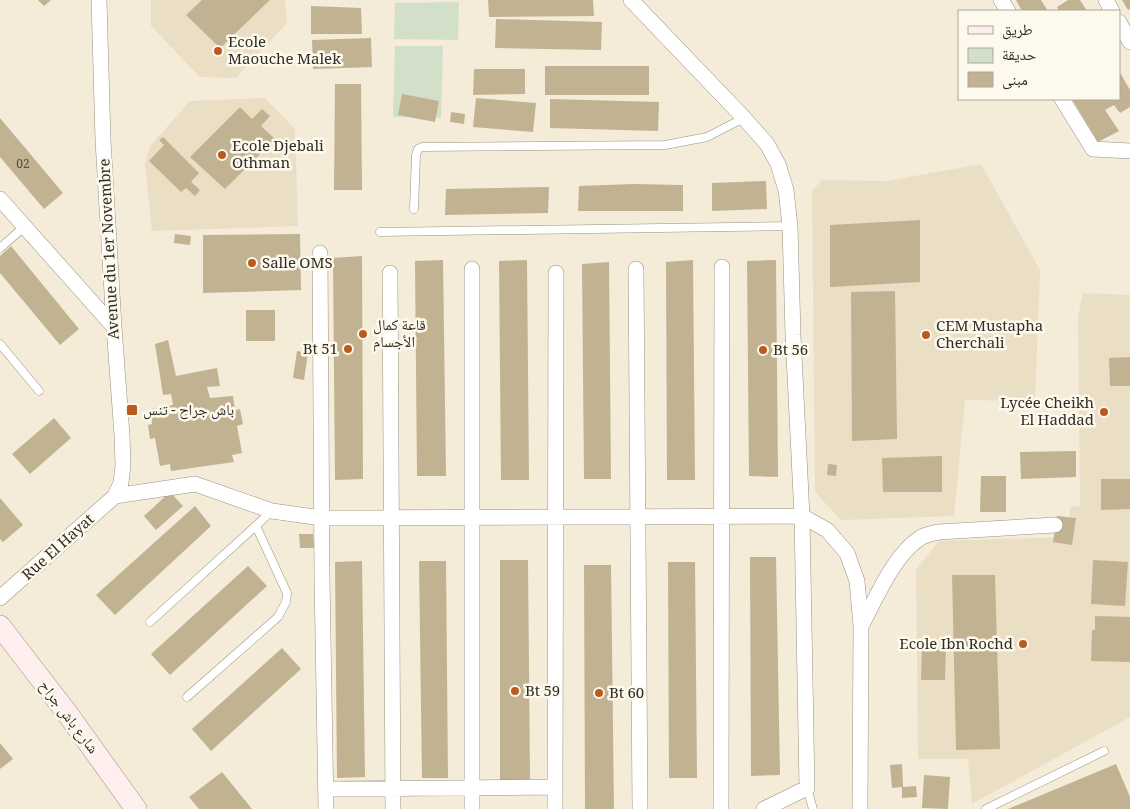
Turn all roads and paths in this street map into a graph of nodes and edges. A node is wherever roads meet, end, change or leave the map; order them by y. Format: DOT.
graph roads {
  1 [pos="99,0"];
  2 [pos="631,0"];
  3 [pos="1120,24"];
  4 [pos="1127,41"];
  5 [pos="1063,100"];
  6 [pos="744,118"];
  7 [pos="1130,151"];
  8 [pos="0,199"];
  9 [pos="414,209"];
  10 [pos="790,226"];
  11 [pos="24,227"];
  12 [pos="380,232"];
  13 [pos="0,248"];
  14 [pos="320,252"];
  15 [pos="722,267"];
  16 [pos="472,269"];
  17 [pos="636,269"];
  18 [pos="390,272"];
  19 [pos="556,272"];
  20 [pos="114,327"];
  21 [pos="0,344"];
  22 [pos="39,391"];
  23 [pos="115,496"];
  24 [pos="272,511"];
  25 [pos="722,515"];
  26 [pos="557,516"];
  27 [pos="638,516"];
  28 [pos="802,516"];
  29 [pos="322,518"];
  30 [pos="390,518"];
  31 [pos="472,518"];
  32 [pos="1055,525"];
  33 [pos="256,526"];
  34 [pos="0,598"];
  35 [pos="150,622"];
  36 [pos="0,626"];
  37 [pos="861,626"];
  38 [pos="187,697"];
  39 [pos="1104,751"];
  40 [pos="556,786"];
  41 [pos="392,788"];
  42 [pos="472,788"];
  43 [pos="807,788"];
  44 [pos="326,789"];
  45 [pos="136,809"];
  46 [pos="326,809"];
  47 [pos="393,809"];
  48 [pos="472,809"];
  49 [pos="555,809"];
  50 [pos="640,809"];
  51 [pos="720,809"];
  52 [pos="764,809"];
  53 [pos="813,809"];
  54 [pos="860,809"];
  55 [pos="986,809"];
  1 -- 20 [label="street, Avenue du 1er Novembre"];
  2 -- 6 [label="street"];
  3 -- 4 [label="street"];
  5 -- 7 [label="street"];
  6 -- 9 [label="lane"];
  6 -- 10 [label="street"];
  8 -- 11 [label="street"];
  10 -- 12 [label="lane"];
  10 -- 28 [label="street"];
  11 -- 13 [label="lane"];
  11 -- 20 [label="street"];
  14 -- 29 [label="street"];
  15 -- 25 [label="street"];
  16 -- 31 [label="street"];
  17 -- 27 [label="street"];
  18 -- 30 [label="street"];
  19 -- 26 [label="street"];
  20 -- 23 [label="street, Avenue du 1er Novembre"];
  21 -- 22 [label="lane"];
  23 -- 24 [label="street"];
  23 -- 34 [label="street, Rue El Hayat"];
  24 -- 29 [label="street"];
  24 -- 33 [label="lane"];
  25 -- 27 [label="street"];
  25 -- 28 [label="street"];
  25 -- 51 [label="street"];
  26 -- 27 [label="street"];
  26 -- 31 [label="street"];
  26 -- 40 [label="street"];
  27 -- 50 [label="street"];
  28 -- 37 [label="street"];
  28 -- 43 [label="street"];
  29 -- 30 [label="street"];
  29 -- 44 [label="street"];
  30 -- 31 [label="street"];
  30 -- 41 [label="street"];
  31 -- 42 [label="street"];
  32 -- 37 [label="street"];
  33 -- 35 [label="lane"];
  33 -- 38 [label="lane"];
  36 -- 45 [label="main road, شارع باش جراح"];
  37 -- 54 [label="street"];
  39 -- 55 [label="lane"];
  40 -- 42 [label="street"];
  40 -- 49 [label="street"];
  41 -- 42 [label="street"];
  41 -- 44 [label="street"];
  41 -- 47 [label="street"];
  42 -- 48 [label="street"];
  43 -- 52 [label="street"];
  43 -- 53 [label="lane"];
  44 -- 46 [label="street"];
}
